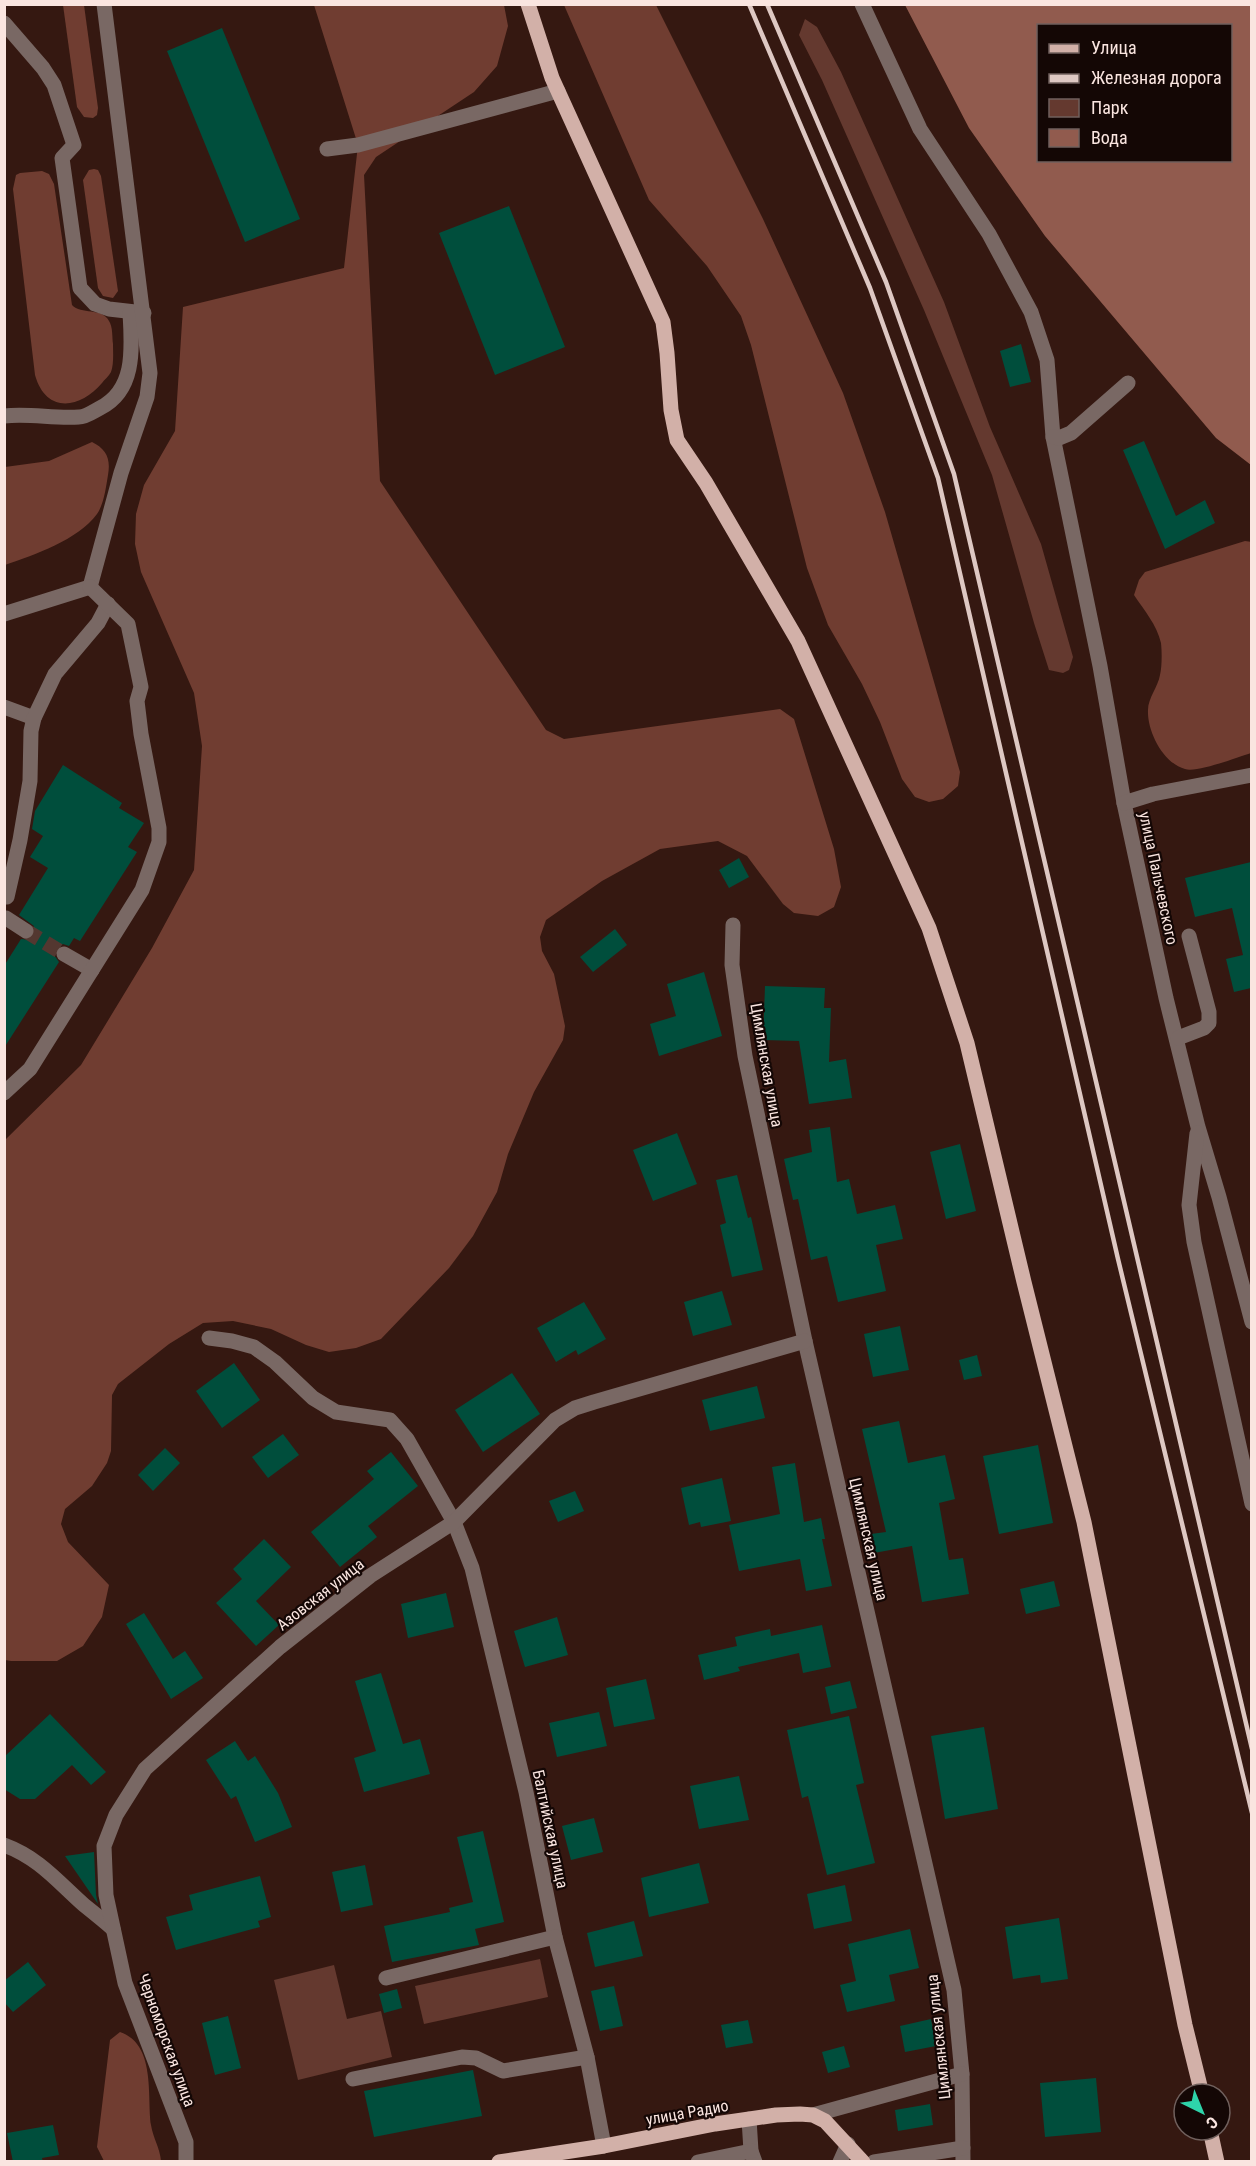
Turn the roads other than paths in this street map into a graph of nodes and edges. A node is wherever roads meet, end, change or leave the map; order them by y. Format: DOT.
graph roads {
  1 [pos="104,4"];
  2 [pos="528,4"];
  3 [pos="862,4"];
  4 [pos="4,23"];
  5 [pos="558,91"];
  6 [pos="327,149"];
  7 [pos="137,313"];
  8 [pos="1128,383"];
  9 [pos="4,416"];
  10 [pos="1053,437"];
  11 [pos="90,587"];
  12 [pos="108,604"];
  13 [pos="4,614"];
  14 [pos="4,706"];
  15 [pos="34,718"];
  16 [pos="1251,775"];
  17 [pos="1124,803"];
  18 [pos="7,897"];
  19 [pos="6,918"];
  20 [pos="733,925"];
  21 [pos="26,931"];
  22 [pos="1190,936"];
  23 [pos="64,954"];
  24 [pos="92,970"];
  25 [pos="1178,1038"];
  26 [pos="4,1093"];
  27 [pos="1198,1127"];
  28 [pos="1251,1322"];
  29 [pos="209,1338"];
  30 [pos="805,1341"];
  31 [pos="1251,1504"];
  32 [pos="454,1522"];
  33 [pos="9,1845"];
  34 [pos="113,1929"];
  35 [pos="555,1937"];
  36 [pos="386,1978"];
  37 [pos="587,2057"];
  38 [pos="962,2074"];
  39 [pos="353,2079"];
  40 [pos="1199,2082"];
  41 [pos="813,2115"];
  42 [pos="748,2119"];
  43 [pos="1213,2142"];
  44 [pos="848,2144"];
  45 [pos="604,2146"];
  46 [pos="963,2155"];
  47 [pos="753,2156"];
  48 [pos="186,2162"];
  49 [pos="499,2162"];
  50 [pos="698,2162"];
  51 [pos="840,2162"];
  52 [pos="863,2162"];
  53 [pos="874,2162"];
  54 [pos="1217,2162"];
  1 -- 7 [label="street"];
  2 -- 5 [label="main road"];
  3 -- 10 [label="street, улица Пальчевского"];
  4 -- 7 [label="street"];
  5 -- 6 [label="street"];
  5 -- 40 [label="main road"];
  7 -- 9 [label="street"];
  7 -- 11 [label="street"];
  8 -- 10 [label="street"];
  10 -- 17 [label="street, улица Пальчевского"];
  11 -- 12 [label="street"];
  11 -- 13 [label="street"];
  12 -- 15 [label="street"];
  12 -- 24 [label="street"];
  14 -- 15 [label="street"];
  15 -- 18 [label="street"];
  16 -- 17 [label="street"];
  17 -- 25 [label="street, улица Пальчевского"];
  19 -- 21 [label="street"];
  20 -- 30 [label="street, Цимлянская улица"];
  22 -- 25 [label="street"];
  23 -- 24 [label="street"];
  24 -- 26 [label="street"];
  25 -- 27 [label="street, улица Пальчевского"];
  27 -- 28 [label="street, улица Пальчевского"];
  27 -- 31 [label="street"];
  29 -- 32 [label="street, Балтийская улица"];
  30 -- 32 [label="street, Азовская улица"];
  30 -- 38 [label="street, Цимлянская улица"];
  32 -- 34 [label="street, Азовская улица"];
  32 -- 35 [label="street, Балтийская улица"];
  33 -- 34 [label="street"];
  34 -- 48 [label="street, Черноморская улица"];
  35 -- 36 [label="street"];
  35 -- 37 [label="street, Балтийская улица"];
  37 -- 39 [label="street"];
  37 -- 45 [label="street, Балтийская улица"];
  38 -- 41 [label="street"];
  38 -- 46 [label="street, Цимлянская улица"];
  41 -- 42 [label="main road, улица Радио"];
  41 -- 44 [label="main road"];
  42 -- 45 [label="main road, улица Радио"];
  42 -- 47 [label="street"];
  43 -- 54 [label="main road"];
  44 -- 51 [label="street"];
  44 -- 52 [label="main road"];
  45 -- 49 [label="main road, улица Радио"];
  46 -- 53 [label="street"];
  47 -- 50 [label="street"];
}
